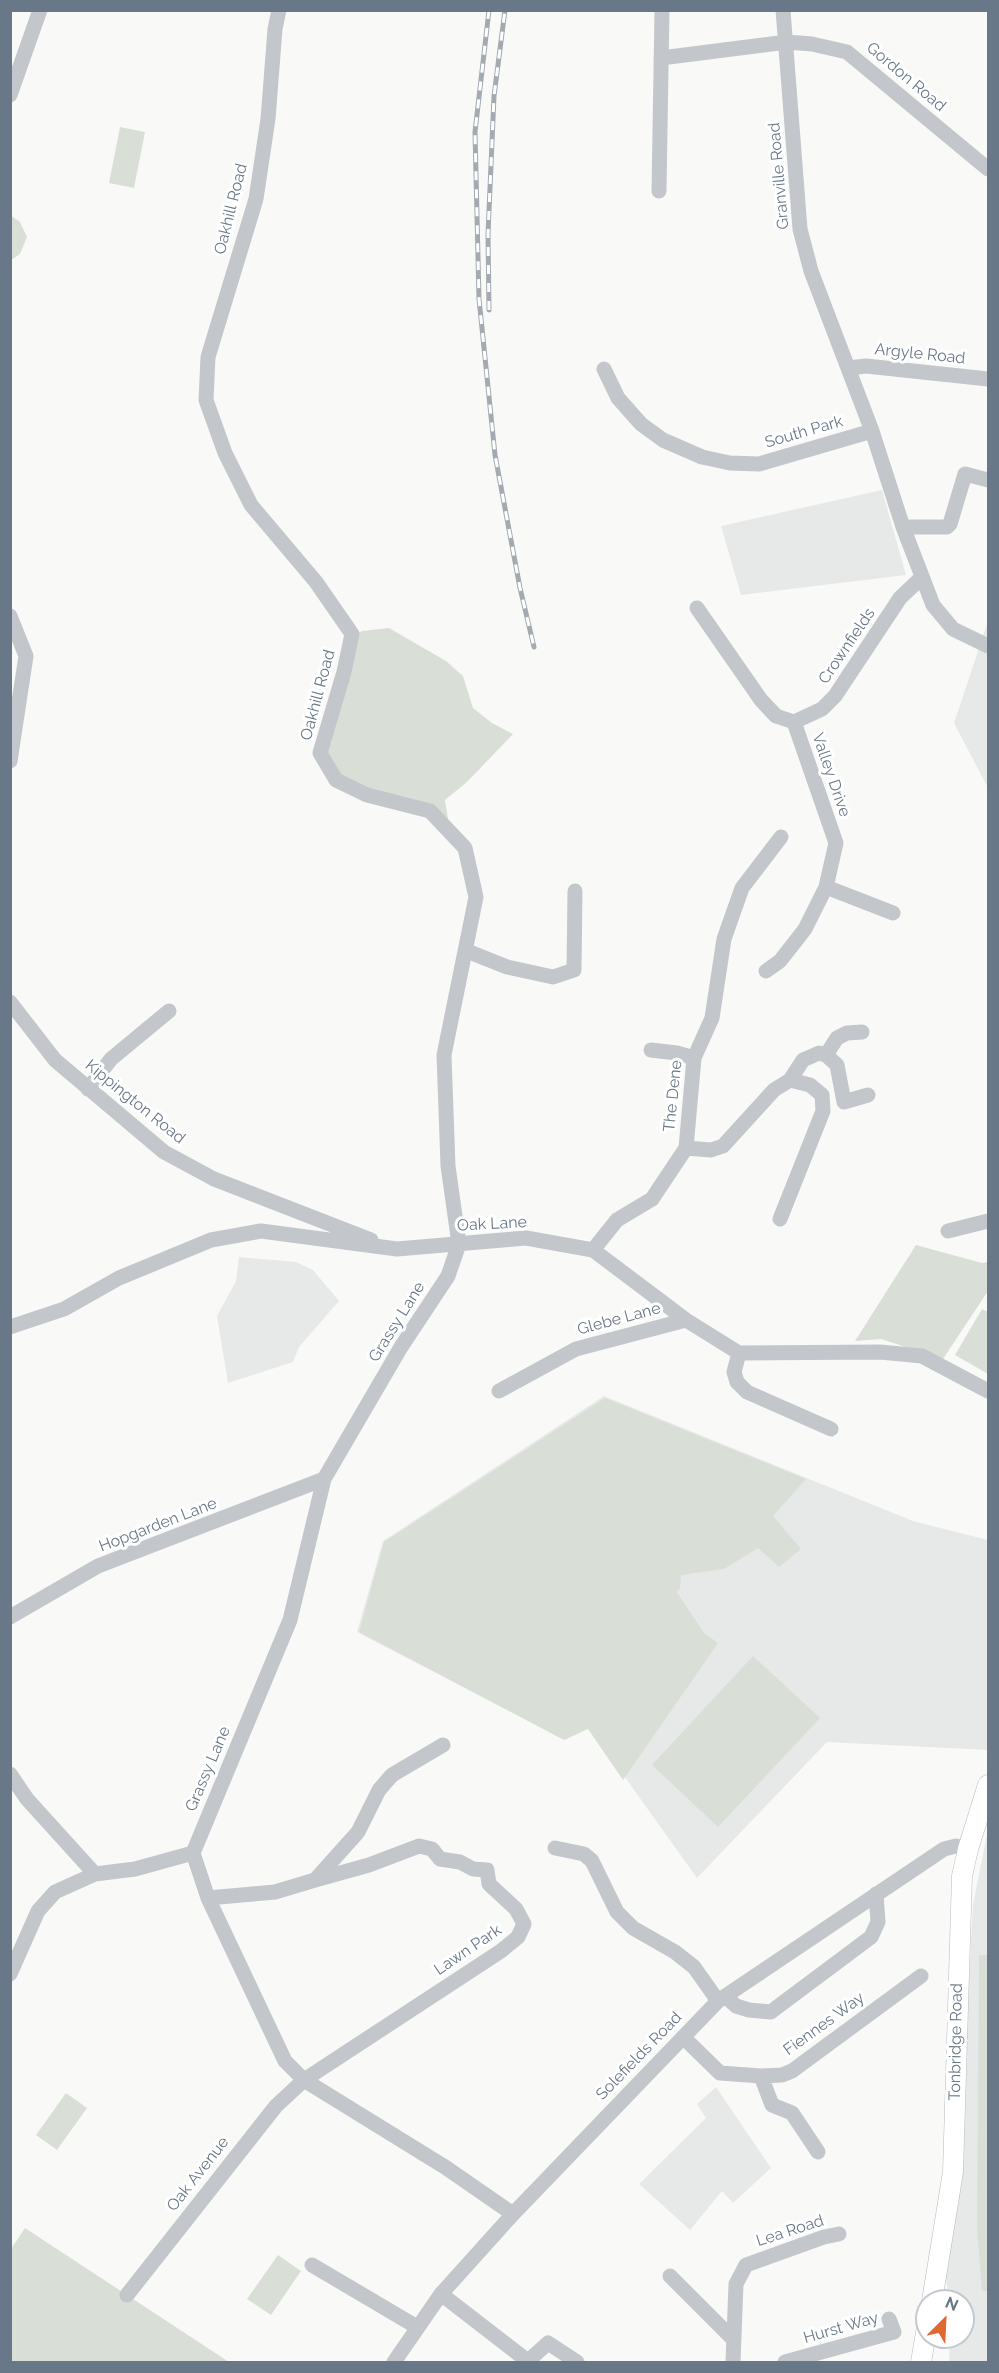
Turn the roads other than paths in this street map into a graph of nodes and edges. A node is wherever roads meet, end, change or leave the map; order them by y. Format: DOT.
graph roads {
  1 [pos="40,10"];
  2 [pos="279,10"];
  3 [pos="662,10"];
  4 [pos="783,10"];
  5 [pos="787,42"];
  6 [pos="661,58"];
  7 [pos="10,95"];
  8 [pos="988,169"];
  9 [pos="659,191"];
  10 [pos="848,368"];
  11 [pos="604,369"];
  12 [pos="988,379"];
  13 [pos="872,431"];
  14 [pos="988,480"];
  15 [pos="903,527"];
  16 [pos="921,578"];
  17 [pos="697,608"];
  18 [pos="10,616"];
  19 [pos="988,646"];
  20 [pos="794,722"];
  21 [pos="13,730"];
  22 [pos="10,761"];
  23 [pos="781,837"];
  24 [pos="826,887"];
  25 [pos="575,891"];
  26 [pos="893,912"];
  27 [pos="466,951"];
  28 [pos="766,971"];
  29 [pos="10,1002"];
  30 [pos="169,1011"];
  31 [pos="862,1032"];
  32 [pos="659,1046"];
  33 [pos="826,1054"];
  34 [pos="694,1058"];
  35 [pos="790,1080"];
  36 [pos="88,1089"];
  37 [pos="868,1095"];
  38 [pos="686,1148"];
  39 [pos="779,1209"];
  40 [pos="988,1221"];
  41 [pos="948,1231"];
  42 [pos="459,1244"];
  43 [pos="397,1249"];
  44 [pos="594,1250"];
  45 [pos="686,1320"];
  46 [pos="10,1327"];
  47 [pos="739,1353"];
  48 [pos="988,1390"];
  49 [pos="499,1391"];
  50 [pos="831,1429"];
  51 [pos="324,1479"];
  52 [pos="10,1617"];
  53 [pos="443,1745"];
  54 [pos="10,1774"];
  55 [pos="988,1785"];
  56 [pos="555,1848"];
  57 [pos="968,1849"];
  58 [pos="193,1852"];
  59 [pos="95,1874"];
  60 [pos="315,1880"];
  61 [pos="876,1894"];
  62 [pos="208,1898"];
  63 [pos="10,1974"];
  64 [pos="921,1976"];
  65 [pos="722,1999"];
  66 [pos="683,2037"];
  67 [pos="761,2076"];
  68 [pos="304,2080"];
  69 [pos="818,2152"];
  70 [pos="513,2214"];
  71 [pos="839,2235"];
  72 [pos="312,2265"];
  73 [pos="670,2276"];
  74 [pos="934,2289"];
  75 [pos="441,2294"];
  76 [pos="127,2295"];
  77 [pos="417,2327"];
  78 [pos="893,2329"];
  79 [pos="734,2340"];
  80 [pos="394,2362"];
  81 [pos="528,2362"];
  82 [pos="577,2362"];
  83 [pos="733,2362"];
  84 [pos="785,2362"];
  1 -- 7 [label="street"];
  2 -- 27 [label="street, Oakhill Road"];
  3 -- 6 [label="street"];
  4 -- 5 [label="street, Granville Road"];
  5 -- 6 [label="street, Gordon Road"];
  5 -- 8 [label="street, Gordon Road"];
  5 -- 10 [label="street, Granville Road"];
  6 -- 9 [label="street"];
  10 -- 12 [label="street, Argyle Road"];
  10 -- 13 [label="street, South Park"];
  11 -- 13 [label="street, South Park"];
  13 -- 15 [label="street, South Park"];
  14 -- 15 [label="street"];
  15 -- 16 [label="street, South Park"];
  16 -- 19 [label="street, South Park"];
  16 -- 20 [label="street, Crownfields"];
  17 -- 20 [label="street, Valley Drive"];
  18 -- 21 [label="street"];
  20 -- 24 [label="street, Valley Drive"];
  21 -- 22 [label="street"];
  23 -- 34 [label="street, The Dene"];
  24 -- 26 [label="street"];
  24 -- 28 [label="street, Valley Drive"];
  25 -- 27 [label="street"];
  27 -- 42 [label="street, Oakhill Road"];
  29 -- 36 [label="street, Kippington Road"];
  30 -- 36 [label="street"];
  31 -- 33 [label="street"];
  32 -- 34 [label="street"];
  33 -- 35 [label="street"];
  33 -- 37 [label="street"];
  34 -- 38 [label="street, The Dene"];
  35 -- 38 [label="street"];
  35 -- 39 [label="street"];
  36 -- 43 [label="street, Kippington Road"];
  38 -- 44 [label="street, The Dene"];
  40 -- 41 [label="street"];
  42 -- 43 [label="street, Oak Lane"];
  42 -- 44 [label="street, Oak Lane"];
  42 -- 51 [label="street, Grassy Lane"];
  43 -- 46 [label="street, Oak Lane"];
  44 -- 45 [label="street, Oak Lane"];
  45 -- 47 [label="street, Oak Lane"];
  45 -- 49 [label="street, Glebe Lane"];
  47 -- 48 [label="street"];
  47 -- 50 [label="street"];
  51 -- 52 [label="street, Hopgarden Lane"];
  51 -- 58 [label="street, Grassy Lane"];
  53 -- 60 [label="street"];
  54 -- 59 [label="street"];
  55 -- 57 [label="main road, Tonbridge Road"];
  56 -- 65 [label="street"];
  57 -- 61 [label="street, Solefields Road"];
  57 -- 74 [label="main road, Tonbridge Road"];
  58 -- 59 [label="street"];
  58 -- 62 [label="street"];
  59 -- 63 [label="street"];
  60 -- 62 [label="street"];
  60 -- 68 [label="street, Lawn Park"];
  61 -- 65 [label="street, Solefields Road"];
  61 -- 65 [label="street"];
  62 -- 68 [label="street"];
  64 -- 67 [label="street, Fiennes Way"];
  65 -- 66 [label="street, Solefields Road"];
  66 -- 67 [label="street, Fiennes Way"];
  66 -- 70 [label="street, Solefields Road"];
  67 -- 69 [label="street"];
  68 -- 70 [label="street"];
  68 -- 76 [label="street, Oak Avenue"];
  70 -- 75 [label="street, Solefields Road"];
  71 -- 79 [label="street, Lea Road"];
  72 -- 77 [label="street"];
  73 -- 79 [label="street"];
  75 -- 77 [label="street, Solefields Road"];
  75 -- 81 [label="street"];
  77 -- 80 [label="street, Solefields Road"];
  78 -- 84 [label="street, Hurst Way"];
  79 -- 83 [label="street, Lea Road"];
  81 -- 82 [label="street"];
}
